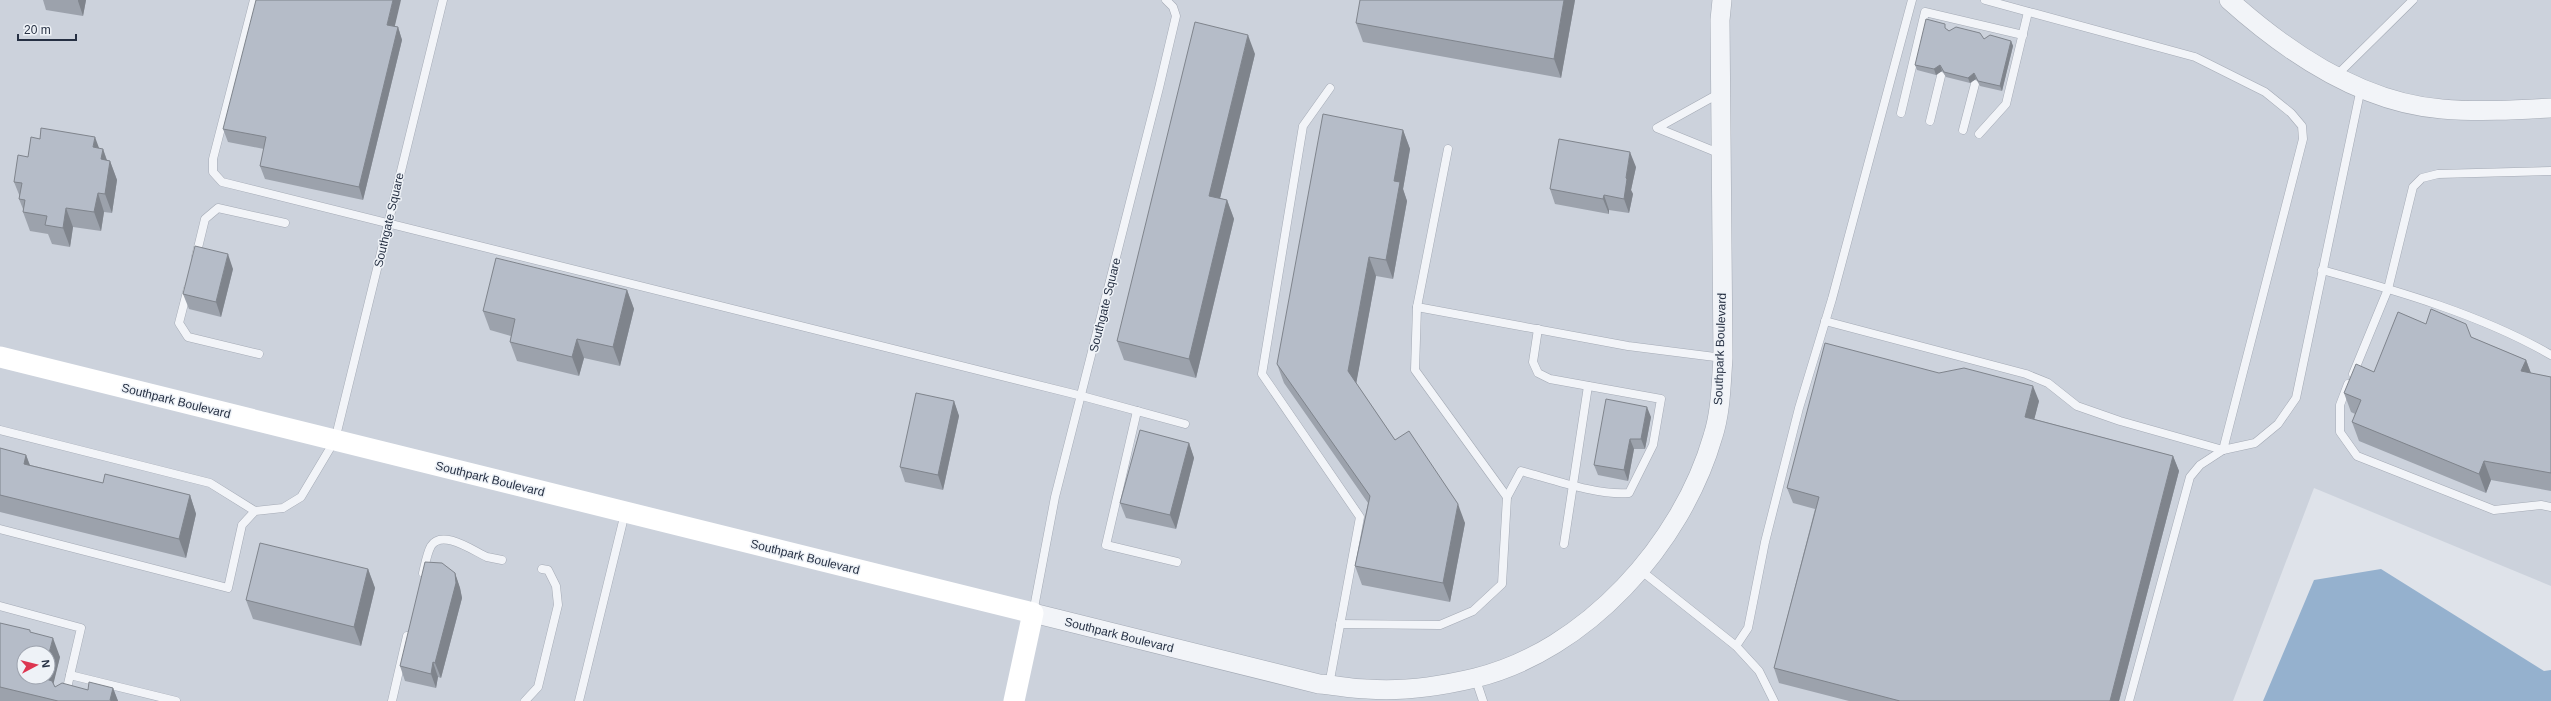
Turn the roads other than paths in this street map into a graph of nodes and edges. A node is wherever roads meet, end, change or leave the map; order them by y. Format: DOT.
graph roads {
  1 [pos="254,0"];
  2 [pos="443,0"];
  3 [pos="1166,0"];
  4 [pos="1722,0"];
  5 [pos="1912,0"];
  6 [pos="1985,0"];
  7 [pos="2229,0"];
  8 [pos="2413,0"];
  9 [pos="2028,12"];
  10 [pos="1955,19"];
  11 [pos="1952,31"];
  12 [pos="2023,35"];
  13 [pos="2337,75"];
  14 [pos="1941,76"];
  15 [pos="1975,84"];
  16 [pos="1330,88"];
  17 [pos="2361,88"];
  18 [pos="1720,93"];
  19 [pos="2551,108"];
  20 [pos="1901,114"];
  21 [pos="1930,121"];
  22 [pos="1963,130"];
  23 [pos="1979,134"];
  24 [pos="1448,149"];
  25 [pos="1721,154"];
  26 [pos="2551,171"];
  27 [pos="285,223"];
  28 [pos="388,224"];
  29 [pos="194,263"];
  30 [pos="2322,270"];
  31 [pos="190,278"];
  32 [pos="2388,289"];
  33 [pos="1417,307"];
  34 [pos="1825,321"];
  35 [pos="1538,329"];
  36 [pos="259,354"];
  37 [pos="2551,355"];
  38 [pos="0,357"];
  39 [pos="1723,358"];
  40 [pos="1588,386"];
  41 [pos="1082,396"];
  42 [pos="1137,411"];
  43 [pos="1186,424"];
  44 [pos="0,430"];
  45 [pos="335,440"];
  46 [pos="2223,450"];
  47 [pos="1573,485"];
  48 [pos="1507,497"];
  49 [pos="2551,507"];
  50 [pos="255,510"];
  51 [pos="625,513"];
  52 [pos="0,529"];
  53 [pos="1564,544"];
  54 [pos="502,560"];
  55 [pos="1177,562"];
  56 [pos="542,569"];
  57 [pos="1639,569"];
  58 [pos="422,580"];
  59 [pos="0,606"];
  60 [pos="1033,614"];
  61 [pos="410,624"];
  62 [pos="1340,624"];
  63 [pos="1736,646"];
  64 [pos="70,675"];
  65 [pos="1476,678"];
  66 [pos="1329,685"];
  67 [pos="64,701"];
  68 [pos="176,701"];
  69 [pos="392,701"];
  70 [pos="524,701"];
  71 [pos="579,701"];
  72 [pos="1014,701"];
  73 [pos="1483,701"];
  74 [pos="1774,701"];
  75 [pos="2129,701"];
  1 -- 28 [label="lane"];
  2 -- 28 [label="lane, Southgate Square"];
  3 -- 41 [label="lane, Southgate Square"];
  4 -- 18 [label="street, Southpark Boulevard"];
  5 -- 34 [label="lane"];
  6 -- 9 [label="lane"];
  7 -- 13 [label="street"];
  8 -- 13 [label="lane"];
  9 -- 12 [label="lane"];
  9 -- 46 [label="lane"];
  10 -- 11 [label="lane"];
  10 -- 12 [label="lane"];
  10 -- 20 [label="lane"];
  12 -- 23 [label="lane"];
  13 -- 17 [label="street"];
  14 -- 21 [label="lane"];
  15 -- 22 [label="lane"];
  16 -- 62 [label="lane"];
  17 -- 19 [label="street"];
  17 -- 30 [label="lane"];
  18 -- 25 [label="street, Southpark Boulevard"];
  18 -- 25 [label="lane"];
  24 -- 33 [label="lane"];
  25 -- 39 [label="street, Southpark Boulevard"];
  26 -- 32 [label="lane"];
  27 -- 29 [label="lane"];
  28 -- 41 [label="lane"];
  28 -- 45 [label="lane, Southgate Square"];
  30 -- 32 [label="lane"];
  30 -- 46 [label="lane"];
  31 -- 36 [label="lane"];
  32 -- 37 [label="lane"];
  32 -- 49 [label="lane"];
  33 -- 35 [label="lane"];
  33 -- 48 [label="lane"];
  34 -- 46 [label="lane"];
  34 -- 63 [label="lane"];
  35 -- 39 [label="lane"];
  35 -- 40 [label="lane"];
  38 -- 45 [label="main road, Southpark Boulevard"];
  39 -- 57 [label="street, Southpark Boulevard"];
  40 -- 47 [label="lane"];
  40 -- 47 [label="lane"];
  41 -- 42 [label="lane"];
  41 -- 60 [label="lane, Southgate Square"];
  42 -- 43 [label="lane"];
  42 -- 55 [label="lane"];
  44 -- 50 [label="lane"];
  45 -- 50 [label="lane, Southgate Square"];
  45 -- 51 [label="main road, Southpark Boulevard"];
  46 -- 75 [label="lane"];
  47 -- 48 [label="lane"];
  47 -- 53 [label="lane"];
  48 -- 62 [label="lane"];
  50 -- 52 [label="lane"];
  51 -- 60 [label="main road, Southpark Boulevard"];
  51 -- 71 [label="lane"];
  54 -- 58 [label="lane"];
  56 -- 70 [label="lane"];
  57 -- 63 [label="lane"];
  57 -- 65 [label="street, Southpark Boulevard"];
  59 -- 64 [label="lane"];
  60 -- 66 [label="street, Southpark Boulevard"];
  60 -- 72 [label="main road"];
  61 -- 69 [label="lane"];
  62 -- 66 [label="lane"];
  63 -- 74 [label="lane"];
  64 -- 67 [label="lane"];
  64 -- 68 [label="lane"];
  65 -- 66 [label="street, Southpark Boulevard"];
  65 -- 73 [label="lane"];
}
